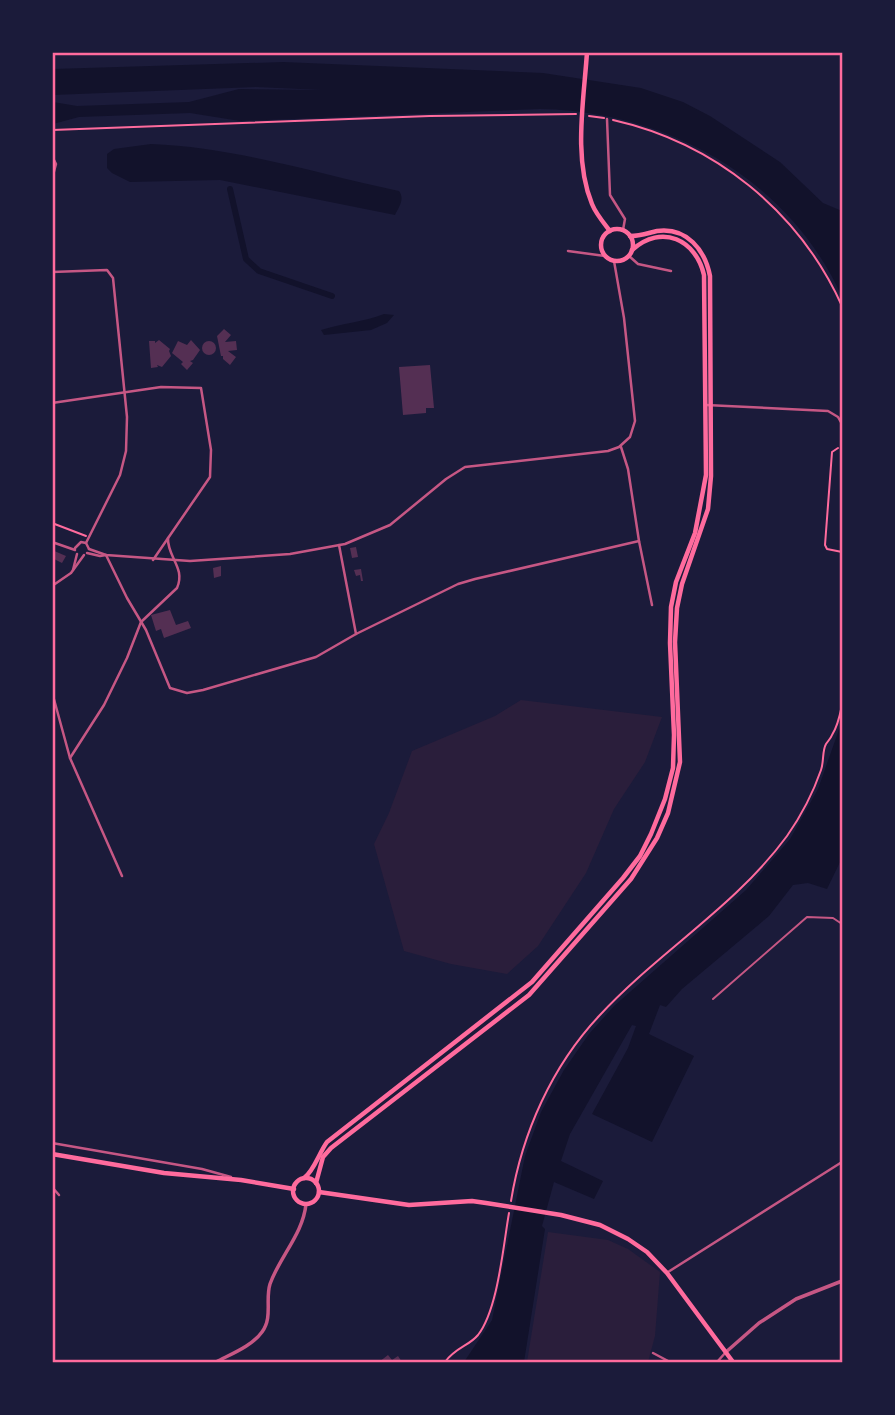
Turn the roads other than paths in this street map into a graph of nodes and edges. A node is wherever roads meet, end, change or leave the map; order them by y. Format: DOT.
graph roads {
  1 [pos="587,52"];
  2 [pos="607,119"];
  3 [pos="52,156"];
  4 [pos="52,179"];
  5 [pos="623,230"];
  6 [pos="610,231"];
  7 [pos="630,236"];
  8 [pos="632,250"];
  9 [pos="568,251"];
  10 [pos="605,256"];
  11 [pos="629,256"];
  12 [pos="614,261"];
  13 [pos="671,271"];
  14 [pos="52,272"];
  15 [pos="124,394"];
  16 [pos="52,403"];
  17 [pos="709,405"];
  18 [pos="842,424"];
  19 [pos="842,443"];
  20 [pos="621,447"];
  21 [pos="842,448"];
  22 [pos="168,538"];
  23 [pos="639,541"];
  24 [pos="52,542"];
  25 [pos="86,543"];
  26 [pos="339,545"];
  27 [pos="76,552"];
  28 [pos="86,553"];
  29 [pos="106,555"];
  30 [pos="153,559"];
  31 [pos="176,561"];
  32 [pos="71,573"];
  33 [pos="52,586"];
  34 [pos="652,605"];
  35 [pos="141,622"];
  36 [pos="356,634"];
  37 [pos="52,692"];
  38 [pos="70,758"];
  39 [pos="122,876"];
  40 [pos="842,924"];
  41 [pos="713,999"];
  42 [pos="52,1143"];
  43 [pos="53,1154"];
  44 [pos="842,1162"];
  45 [pos="304,1178"];
  46 [pos="241,1180"];
  47 [pos="316,1183"];
  48 [pos="52,1187"];
  49 [pos="294,1189"];
  50 [pos="319,1192"];
  51 [pos="59,1195"];
  52 [pos="306,1204"];
  53 [pos="667,1273"];
  54 [pos="842,1280"];
  55 [pos="726,1352"];
  56 [pos="653,1353"];
  57 [pos="216,1363"];
  58 [pos="670,1363"];
  59 [pos="717,1363"];
  60 [pos="733,1363"];
  1 -- 6 [label="main road"];
  2 -- 5 [label="street"];
  3 -- 4 [label="street"];
  5 -- 6 [label="main road"];
  5 -- 7 [label="main road"];
  6 -- 10 [label="main road"];
  7 -- 8 [label="main road"];
  7 -- 17 [label="main road"];
  8 -- 11 [label="main road"];
  8 -- 17 [label="main road"];
  9 -- 10 [label="street"];
  10 -- 12 [label="main road"];
  11 -- 12 [label="main road"];
  11 -- 13 [label="street"];
  12 -- 20 [label="street"];
  14 -- 15 [label="street"];
  15 -- 16 [label="street"];
  15 -- 22 [label="street"];
  15 -- 25 [label="street"];
  17 -- 18 [label="street"];
  17 -- 45 [label="main road"];
  17 -- 47 [label="main road"];
  19 -- 21 [label="street"];
  20 -- 23 [label="street"];
  20 -- 26 [label="street"];
  22 -- 30 [label="street"];
  22 -- 31 [label="street"];
  23 -- 34 [label="street"];
  23 -- 36 [label="street"];
  24 -- 27 [label="street"];
  25 -- 27 [label="street"];
  25 -- 28 [label="street"];
  26 -- 31 [label="street"];
  26 -- 36 [label="street"];
  27 -- 28 [label="street"];
  27 -- 32 [label="street"];
  28 -- 29 [label="street"];
  28 -- 32 [label="street"];
  29 -- 30 [label="street"];
  29 -- 35 [label="street"];
  30 -- 31 [label="street"];
  31 -- 35 [label="street"];
  32 -- 33 [label="street"];
  35 -- 36 [label="street"];
  35 -- 38 [label="street"];
  37 -- 38 [label="street"];
  38 -- 39 [label="street"];
  40 -- 41 [label="lane"];
  42 -- 46 [label="street"];
  43 -- 46 [label="main road"];
  44 -- 53 [label="street"];
  45 -- 47 [label="main road"];
  45 -- 49 [label="main road"];
  46 -- 49 [label="main road"];
  47 -- 50 [label="main road"];
  48 -- 51 [label="street"];
  49 -- 52 [label="main road"];
  50 -- 52 [label="main road"];
  50 -- 53 [label="main road"];
  52 -- 57 [label="street"];
  53 -- 55 [label="main road"];
  54 -- 55 [label="street"];
  55 -- 59 [label="street"];
  55 -- 60 [label="main road"];
  56 -- 58 [label="street"];
}
